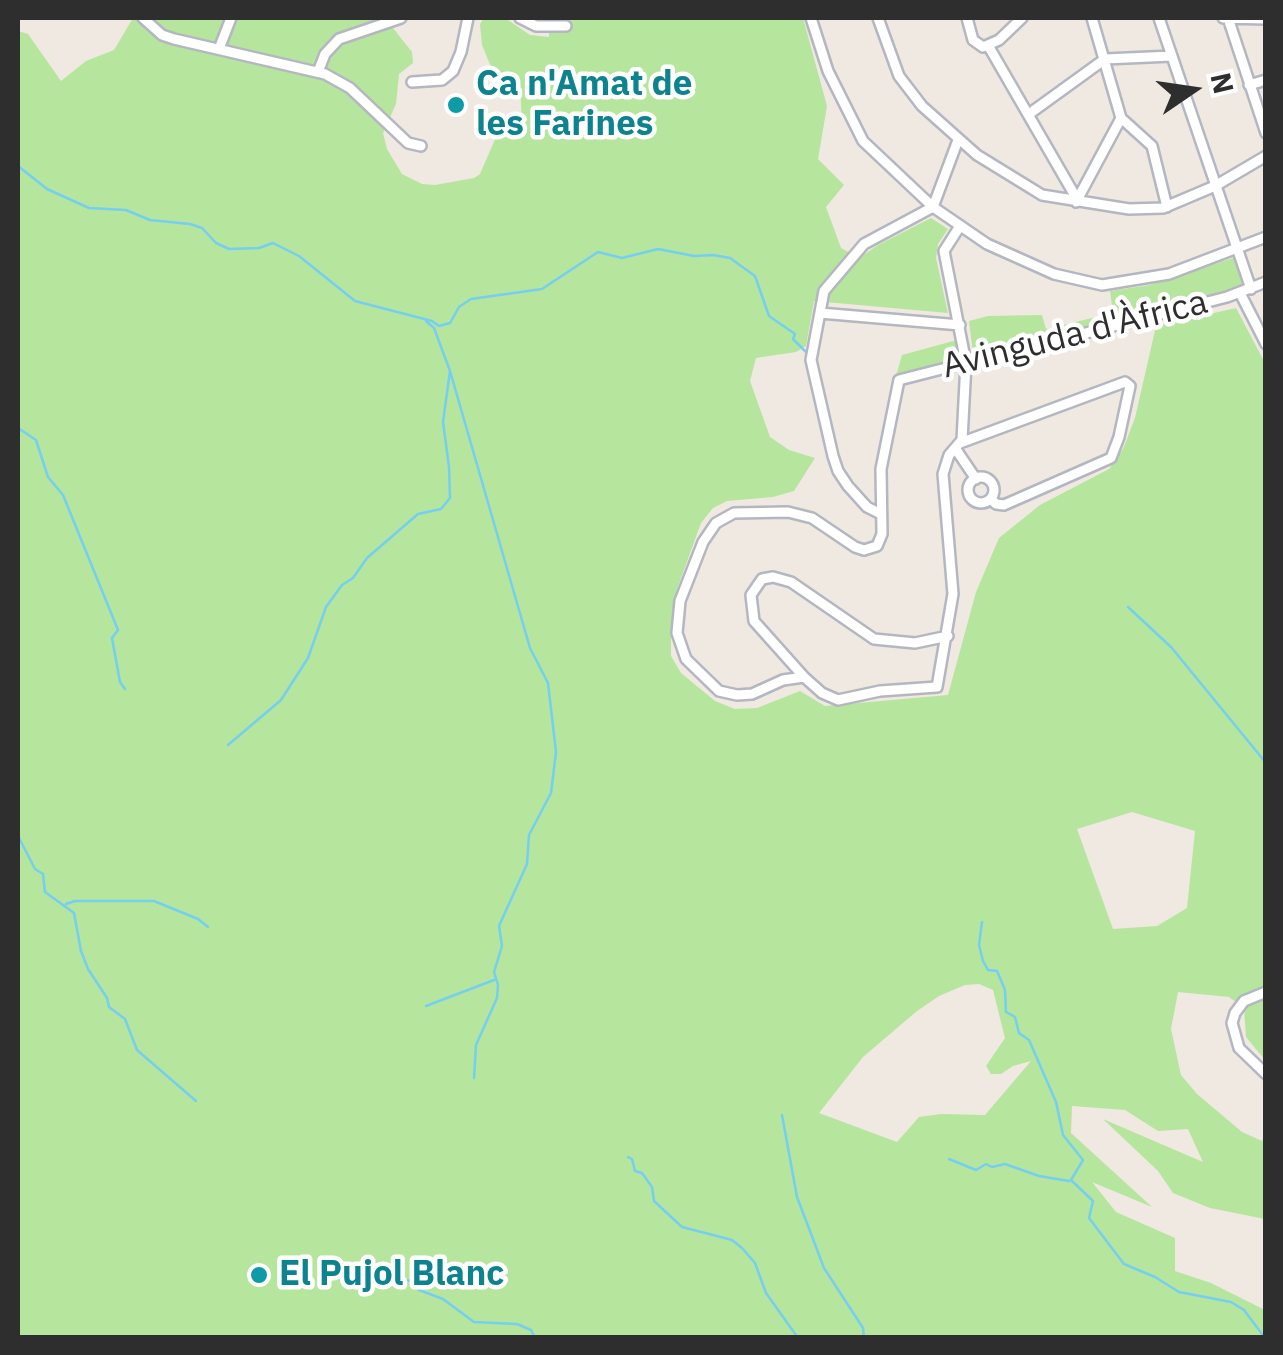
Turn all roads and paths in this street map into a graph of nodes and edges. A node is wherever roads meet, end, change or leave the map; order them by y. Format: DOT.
graph roads {
  1 [pos="143,18"];
  2 [pos="232,18"];
  3 [pos="401,18"];
  4 [pos="468,18"];
  5 [pos="520,18"];
  6 [pos="811,18"];
  7 [pos="878,18"];
  8 [pos="967,18"];
  9 [pos="1022,18"];
  10 [pos="1092,18"];
  11 [pos="1159,18"];
  12 [pos="1225,18"];
  13 [pos="1266,19"];
  14 [pos="566,26"];
  15 [pos="988,46"];
  16 [pos="220,49"];
  17 [pos="1172,56"];
  18 [pos="1105,59"];
  19 [pos="318,72"];
  20 [pos="1266,80"];
  21 [pos="412,82"];
  22 [pos="1250,85"];
  23 [pos="1029,114"];
  24 [pos="1121,118"];
  25 [pos="1266,133"];
  26 [pos="958,140"];
  27 [pos="421,146"];
  28 [pos="1266,156"];
  29 [pos="1216,186"];
  30 [pos="1076,202"];
  31 [pos="934,207"];
  32 [pos="1166,207"];
  33 [pos="960,226"];
  34 [pos="1266,237"];
  35 [pos="1239,248"];
  36 [pos="1266,285"];
  37 [pos="1251,289"];
  38 [pos="1240,293"];
  39 [pos="820,313"];
  40 [pos="960,325"];
  41 [pos="1266,344"];
  42 [pos="966,364"];
  43 [pos="957,445"];
  44 [pos="976,478"];
  45 [pos="990,498"];
  46 [pos="881,514"];
  47 [pos="948,636"];
  48 [pos="804,676"];
  49 [pos="1266,992"];
  50 [pos="1266,1074"];
  1 -- 16 [label="street"];
  2 -- 16 [label="street"];
  3 -- 19 [label="street"];
  4 -- 21 [label="street"];
  5 -- 14 [label="street"];
  6 -- 31 [label="street"];
  7 -- 26 [label="street"];
  8 -- 15 [label="street"];
  9 -- 15 [label="street"];
  10 -- 18 [label="street"];
  11 -- 17 [label="street"];
  12 -- 13 [label="street"];
  12 -- 22 [label="street"];
  15 -- 23 [label="street"];
  16 -- 19 [label="street"];
  17 -- 18 [label="street"];
  17 -- 29 [label="street"];
  18 -- 23 [label="street"];
  18 -- 24 [label="street"];
  19 -- 27 [label="street"];
  20 -- 22 [label="street"];
  22 -- 25 [label="street"];
  23 -- 30 [label="street"];
  24 -- 30 [label="street"];
  24 -- 32 [label="street"];
  26 -- 30 [label="street"];
  26 -- 31 [label="street"];
  28 -- 29 [label="street"];
  29 -- 32 [label="street"];
  29 -- 35 [label="street"];
  30 -- 32 [label="street"];
  31 -- 33 [label="street"];
  31 -- 39 [label="street"];
  33 -- 35 [label="street"];
  33 -- 40 [label="street"];
  34 -- 35 [label="street"];
  35 -- 37 [label="street"];
  36 -- 37 [label="street, Avinguda d'Àfrica"];
  37 -- 38 [label="street, Avinguda d'Àfrica"];
  38 -- 41 [label="street"];
  38 -- 42 [label="street, Avinguda d'Àfrica"];
  39 -- 40 [label="street"];
  39 -- 46 [label="street"];
  40 -- 42 [label="street"];
  42 -- 43 [label="street"];
  42 -- 46 [label="street, Avinguda d'Àfrica"];
  43 -- 44 [label="street"];
  43 -- 45 [label="street"];
  43 -- 47 [label="street"];
  44 -- 45 [label="street"];
  44 -- 45 [label="street"];
  46 -- 48 [label="street"];
  47 -- 48 [label="street"];
  47 -- 48 [label="street"];
  49 -- 50 [label="street"];
}
